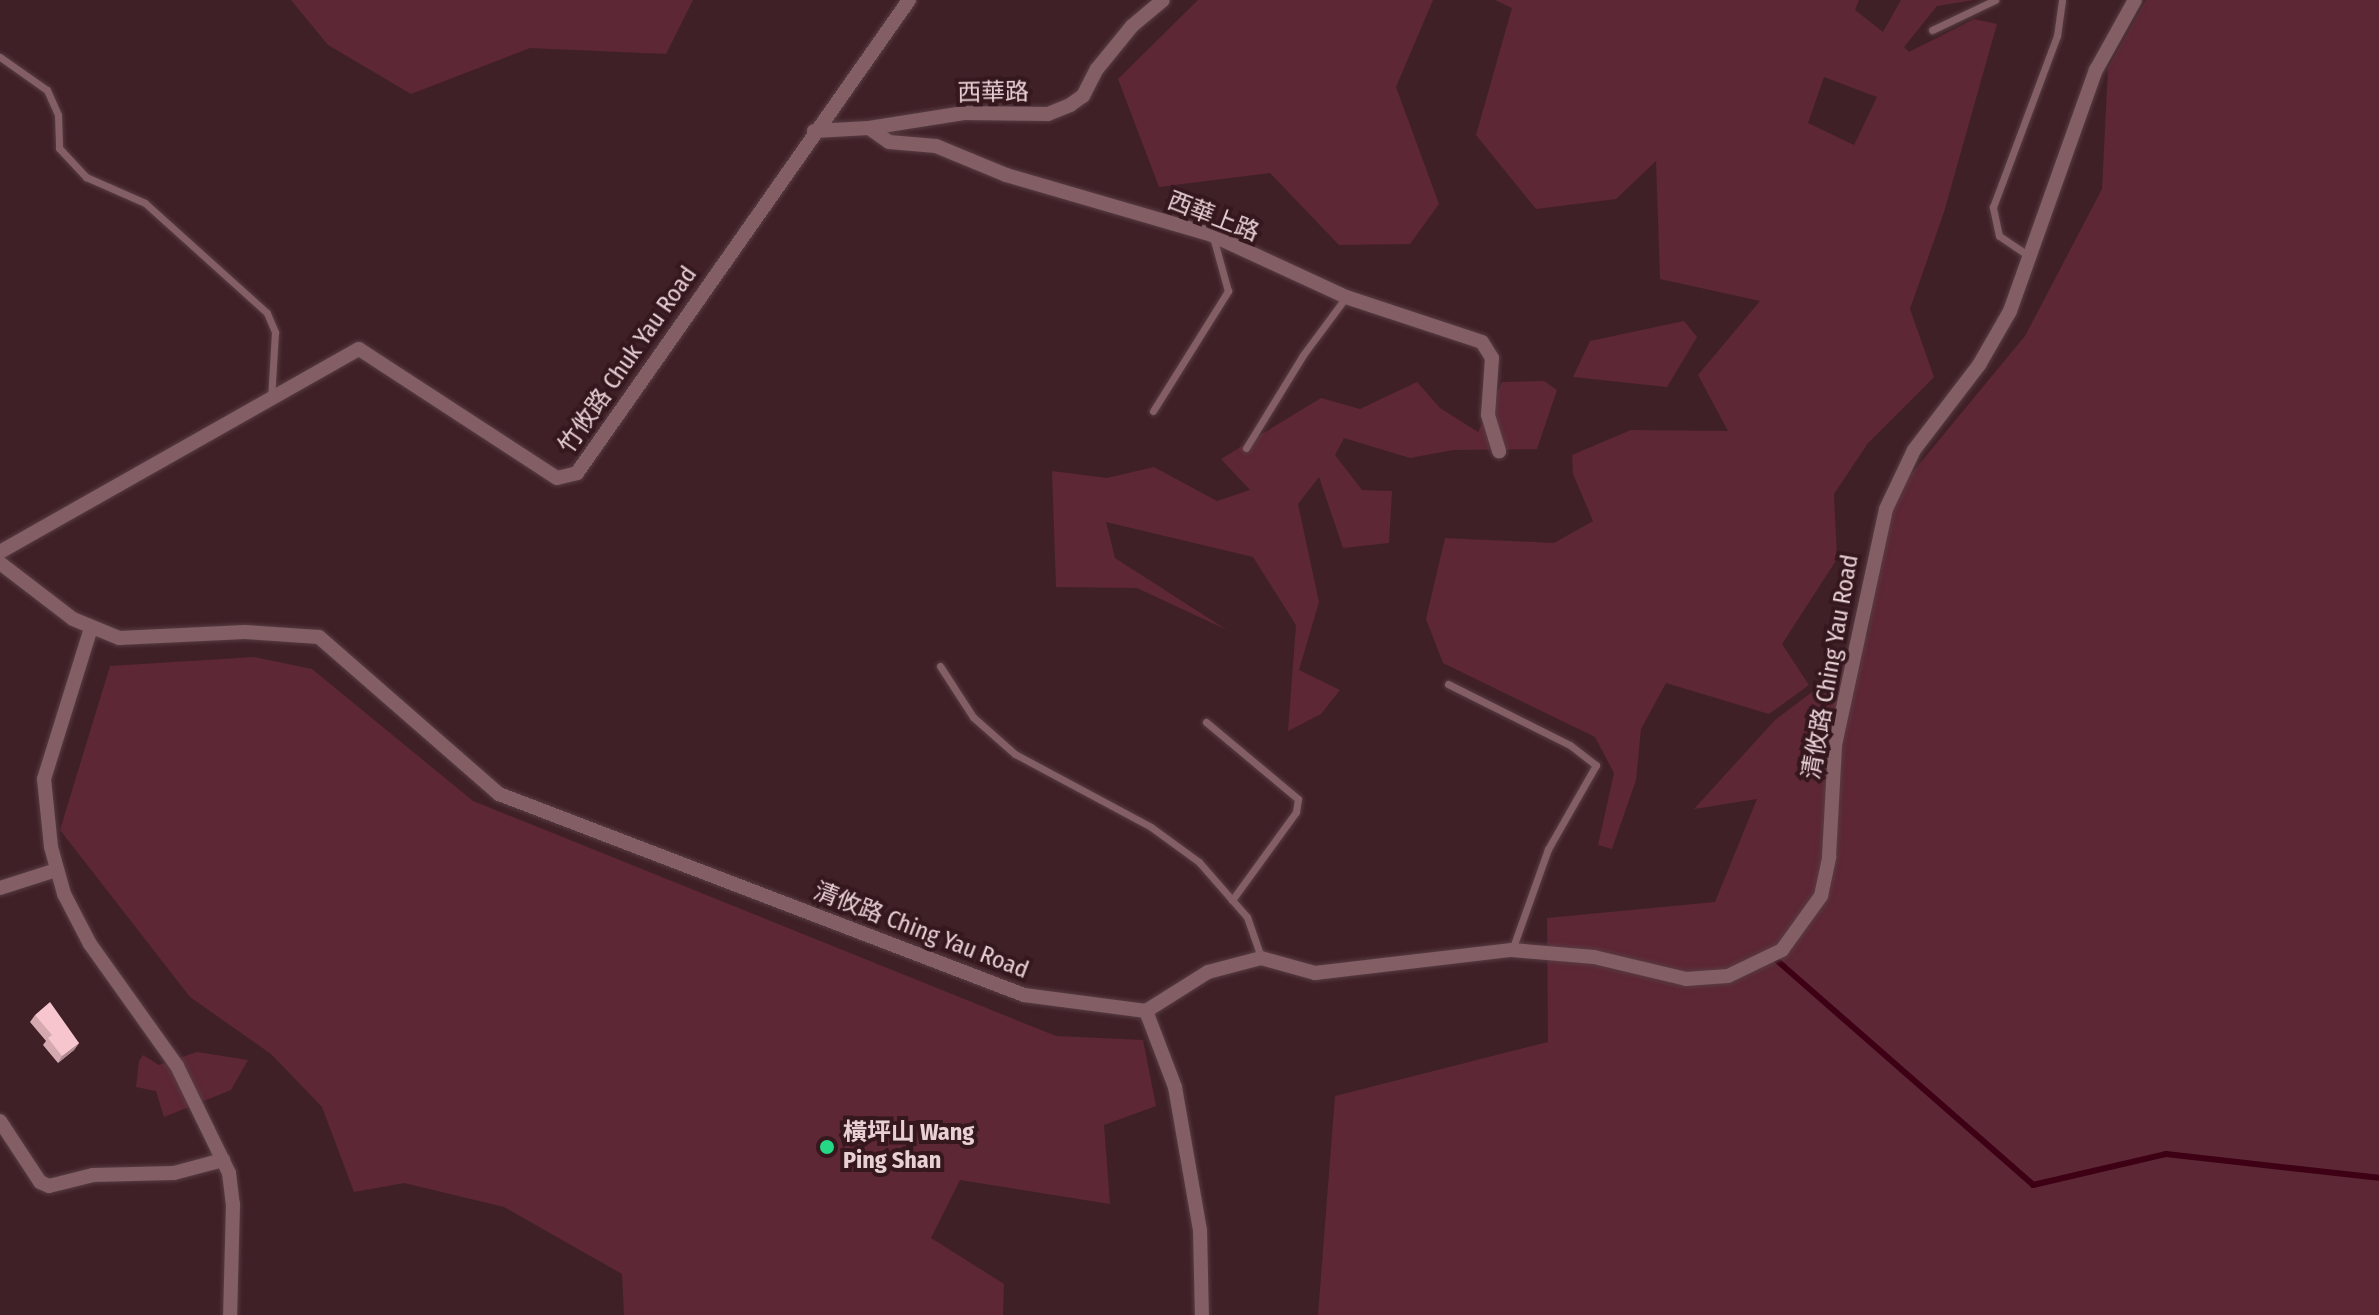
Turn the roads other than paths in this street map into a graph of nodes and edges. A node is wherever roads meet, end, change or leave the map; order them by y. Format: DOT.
graph roads {
  1 [pos="909,0"];
  2 [pos="1163,0"];
  3 [pos="1995,0"];
  4 [pos="2062,0"];
  5 [pos="2135,0"];
  6 [pos="1932,30"];
  7 [pos="0,57"];
  8 [pos="869,128"];
  9 [pos="814,131"];
  10 [pos="1212,235"];
  11 [pos="2033,258"];
  12 [pos="1346,297"];
  13 [pos="271,399"];
  14 [pos="1153,411"];
  15 [pos="1246,448"];
  16 [pos="1499,451"];
  17 [pos="0,552"];
  18 [pos="0,563"];
  19 [pos="91,628"];
  20 [pos="940,666"];
  21 [pos="1448,684"];
  22 [pos="1206,722"];
  23 [pos="56,870"];
  24 [pos="0,888"];
  25 [pos="1232,900"];
  26 [pos="1512,950"];
  27 [pos="1261,958"];
  28 [pos="1146,1011"];
  29 [pos="0,1121"];
  30 [pos="223,1160"];
  31 [pos="230,1315"];
  32 [pos="1202,1315"];
  1 -- 9 [label="street, 竹攸路 Chuk Yau Road"];
  2 -- 8 [label="street, 西華路"];
  3 -- 6 [label="lane"];
  4 -- 11 [label="lane"];
  5 -- 11 [label="street, 清攸路 Ching Yau Road"];
  7 -- 13 [label="lane"];
  8 -- 9 [label="street, 西華上路"];
  8 -- 10 [label="street, 西華上路"];
  9 -- 13 [label="street, 竹攸路 Chuk Yau Road"];
  10 -- 12 [label="street, 西華上路"];
  10 -- 14 [label="lane"];
  11 -- 26 [label="street, 清攸路 Ching Yau Road"];
  12 -- 15 [label="lane"];
  12 -- 16 [label="street, 西華上路"];
  13 -- 17 [label="street, 竹攸路 Chuk Yau Road"];
  18 -- 19 [label="street, 清攸路 Ching Yau Road"];
  19 -- 23 [label="street"];
  19 -- 28 [label="street, 清攸路 Ching Yau Road"];
  20 -- 25 [label="lane"];
  21 -- 26 [label="lane"];
  22 -- 25 [label="lane"];
  23 -- 24 [label="street"];
  23 -- 30 [label="street"];
  25 -- 27 [label="lane"];
  26 -- 27 [label="street, 清攸路 Ching Yau Road"];
  27 -- 28 [label="street"];
  28 -- 32 [label="street"];
  29 -- 30 [label="street"];
  30 -- 31 [label="street"];
}
